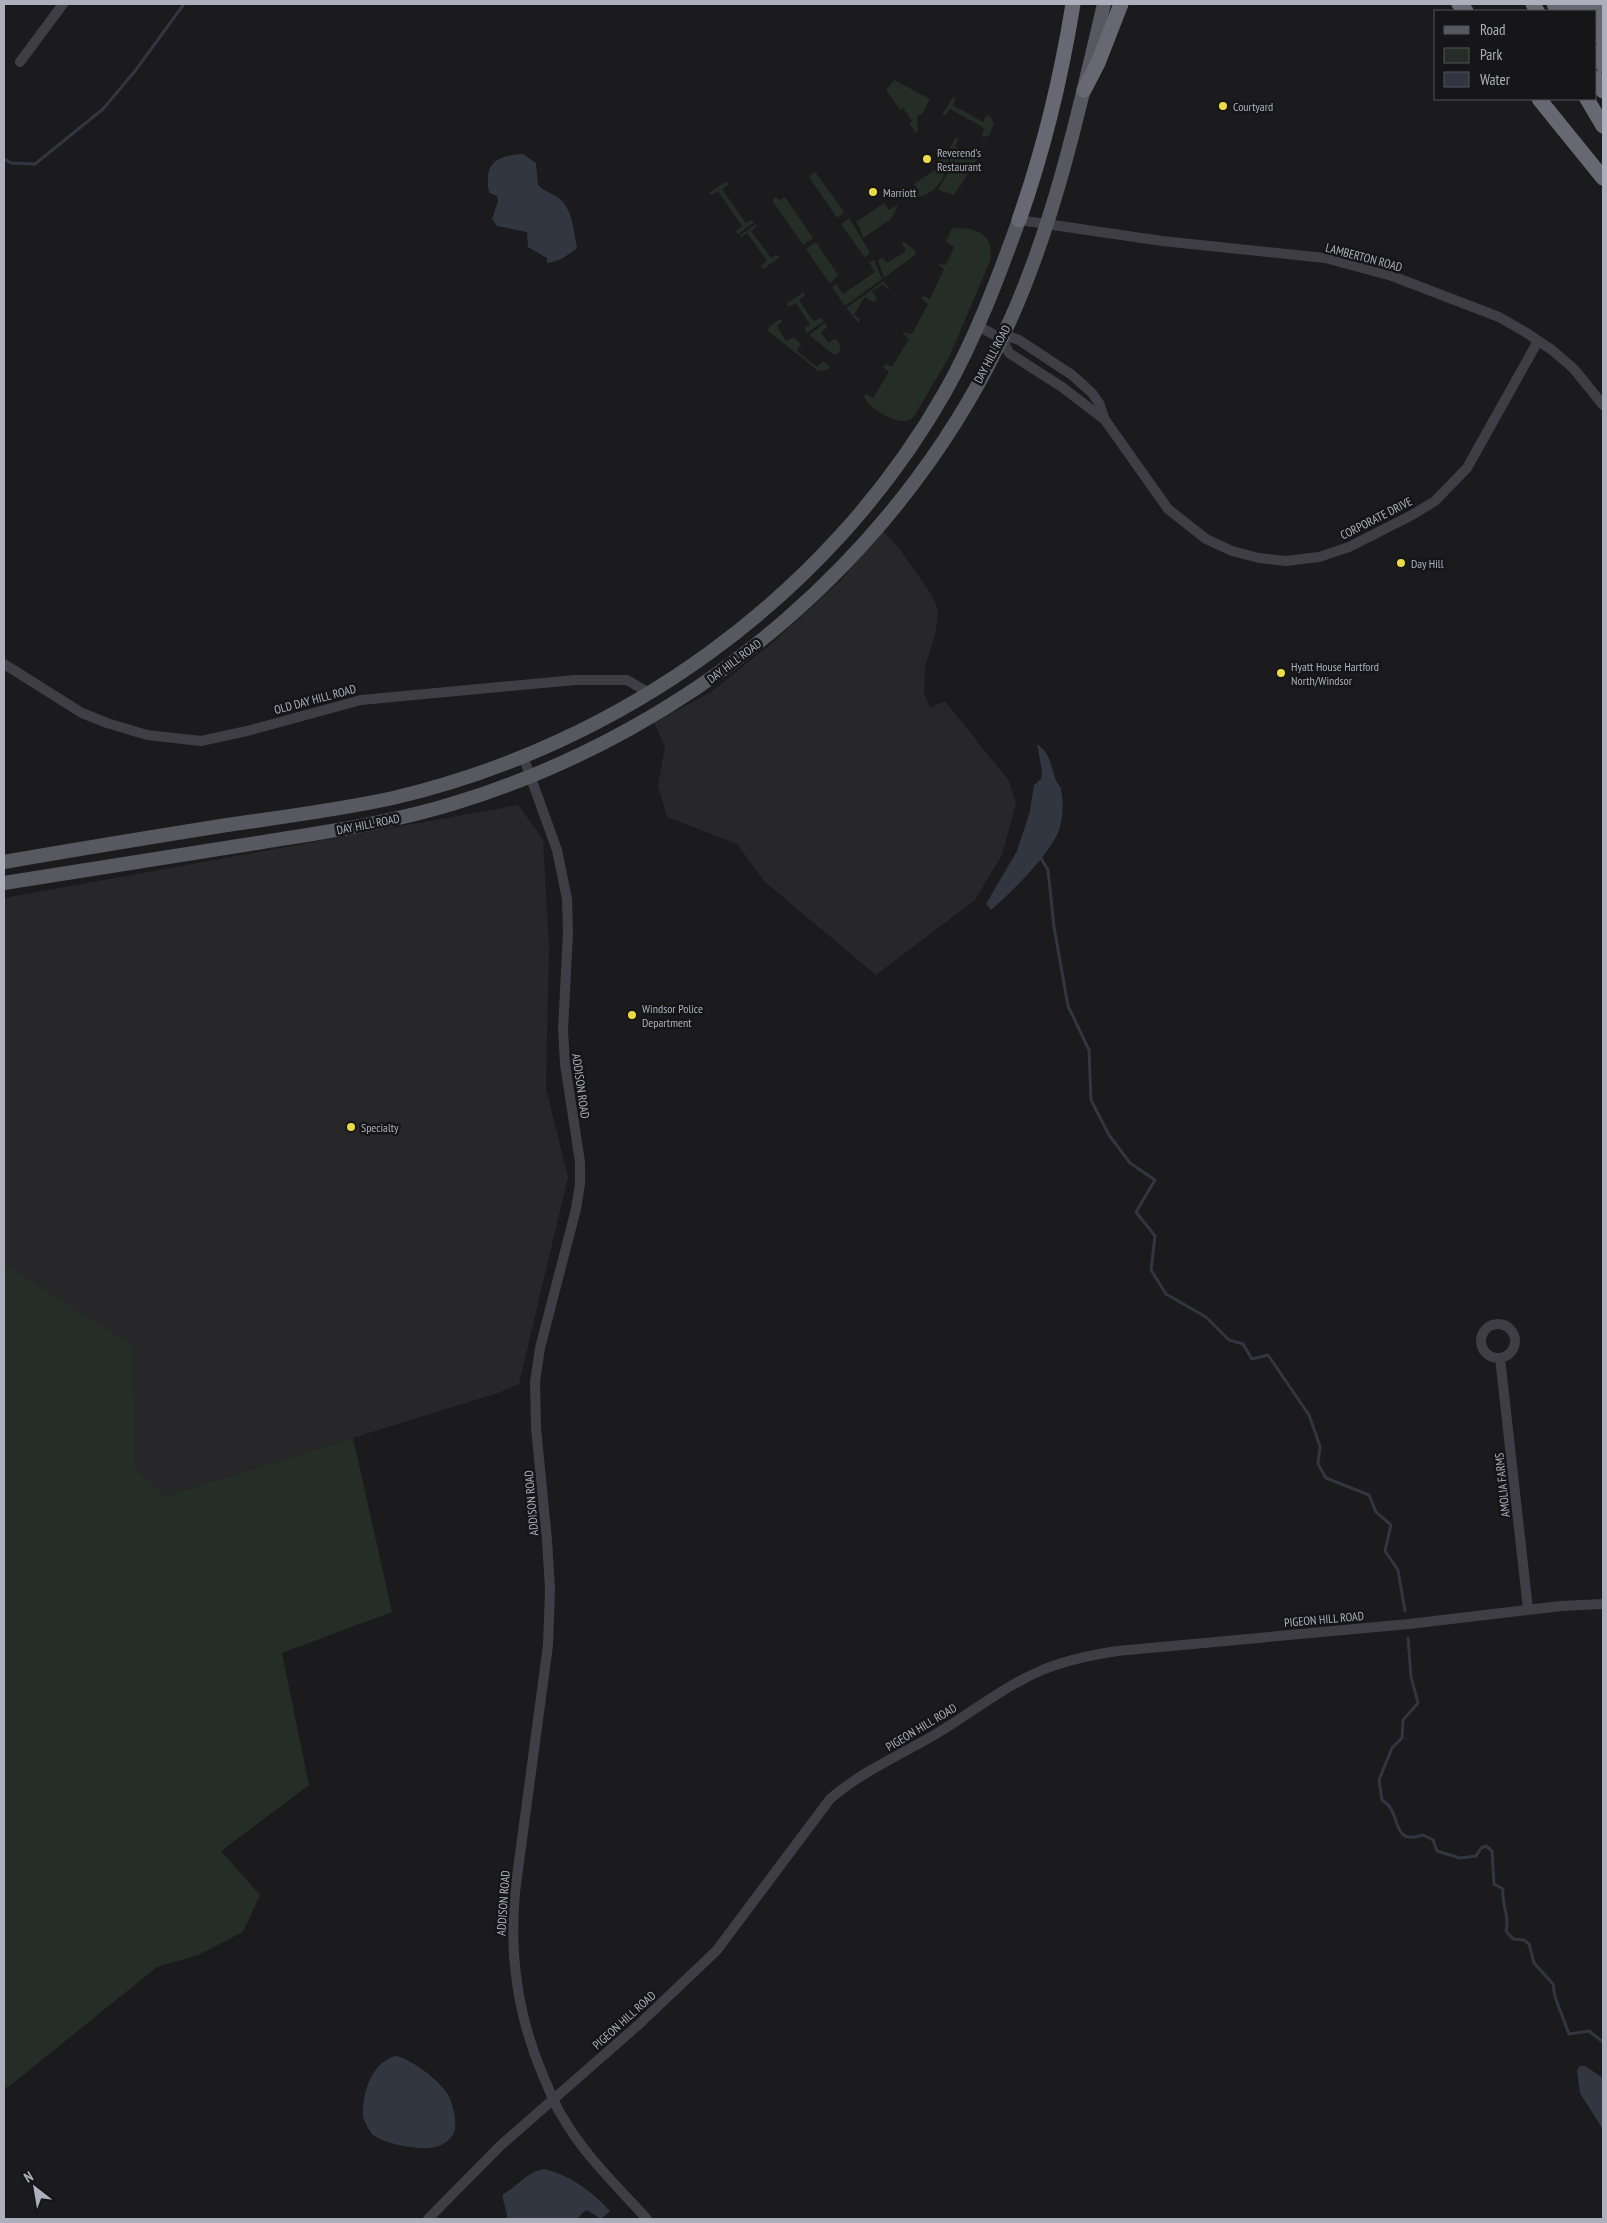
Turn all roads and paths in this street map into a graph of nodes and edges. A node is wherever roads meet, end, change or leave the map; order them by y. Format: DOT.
graph roads {
  1 [pos="62,4"];
  2 [pos="1074,4"];
  3 [pos="1104,4"];
  4 [pos="1121,4"];
  5 [pos="1596,4"];
  6 [pos="1603,16"];
  7 [pos="1597,28"];
  8 [pos="1603,40"];
  9 [pos="1597,54"];
  10 [pos="20,62"];
  11 [pos="1603,65"];
  12 [pos="1597,80"];
  13 [pos="1084,90"];
  14 [pos="1603,91"];
  15 [pos="1540,100"];
  16 [pos="1588,100"];
  17 [pos="1603,126"];
  18 [pos="1603,178"];
  19 [pos="1019,220"];
  20 [pos="1048,224"];
  21 [pos="978,326"];
  22 [pos="1002,339"];
  23 [pos="1538,341"];
  24 [pos="1603,406"];
  25 [pos="1105,420"];
  26 [pos="840,536"];
  27 [pos="858,549"];
  28 [pos="754,617"];
  29 [pos="768,635"];
  30 [pos="4,664"];
  31 [pos="649,693"];
  32 [pos="523,756"];
  33 [pos="532,777"];
  34 [pos="88,848"];
  35 [pos="4,862"];
  36 [pos="90,870"];
  37 [pos="4,883"];
  38 [pos="1500,1358"];
  39 [pos="1603,1604"];
  40 [pos="1528,1609"];
  41 [pos="553,2100"];
  42 [pos="428,2219"];
  43 [pos="647,2219"];
  1 -- 10 [label="street"];
  2 -- 19 [label="highway"];
  3 -- 13 [label="main road, DAY HILL ROAD"];
  4 -- 13 [label="highway"];
  5 -- 6 [label="highway"];
  7 -- 8 [label="highway"];
  9 -- 11 [label="highway"];
  12 -- 14 [label="highway"];
  13 -- 20 [label="main road, DAY HILL ROAD"];
  15 -- 18 [label="highway"];
  16 -- 17 [label="highway"];
  19 -- 20 [label="street, LAMBERTON ROAD"];
  19 -- 21 [label="main road, DAY HILL ROAD"];
  20 -- 22 [label="main road, DAY HILL ROAD"];
  20 -- 23 [label="street, LAMBERTON ROAD"];
  21 -- 22 [label="street, CORPORATE DRIVE"];
  21 -- 26 [label="main road, DAY HILL ROAD"];
  22 -- 25 [label="street, CORPORATE DRIVE"];
  22 -- 25 [label="street, CORPORATE DRIVE"];
  22 -- 27 [label="main road, DAY HILL ROAD"];
  23 -- 24 [label="street, LAMBERTON ROAD"];
  23 -- 25 [label="street, CORPORATE DRIVE"];
  26 -- 27 [label="main road"];
  26 -- 28 [label="main road, DAY HILL ROAD"];
  27 -- 29 [label="main road, DAY HILL ROAD"];
  28 -- 29 [label="main road"];
  28 -- 31 [label="main road, DAY HILL ROAD"];
  29 -- 33 [label="main road, DAY HILL ROAD"];
  30 -- 31 [label="street, OLD DAY HILL ROAD"];
  31 -- 32 [label="main road, DAY HILL ROAD"];
  32 -- 33 [label="street, ADDISON ROAD"];
  32 -- 34 [label="main road, DAY HILL ROAD"];
  33 -- 36 [label="main road, DAY HILL ROAD"];
  33 -- 41 [label="street, ADDISON ROAD"];
  34 -- 35 [label="main road, DAY HILL ROAD"];
  34 -- 36 [label="main road"];
  36 -- 37 [label="main road, DAY HILL ROAD"];
  38 -- 40 [label="street, AMOLIA FARMS"];
  39 -- 40 [label="street, PIGEON HILL ROAD"];
  40 -- 41 [label="street, PIGEON HILL ROAD"];
  41 -- 42 [label="street, PIGEON HILL ROAD"];
  41 -- 43 [label="street, ADDISON ROAD"];
}
